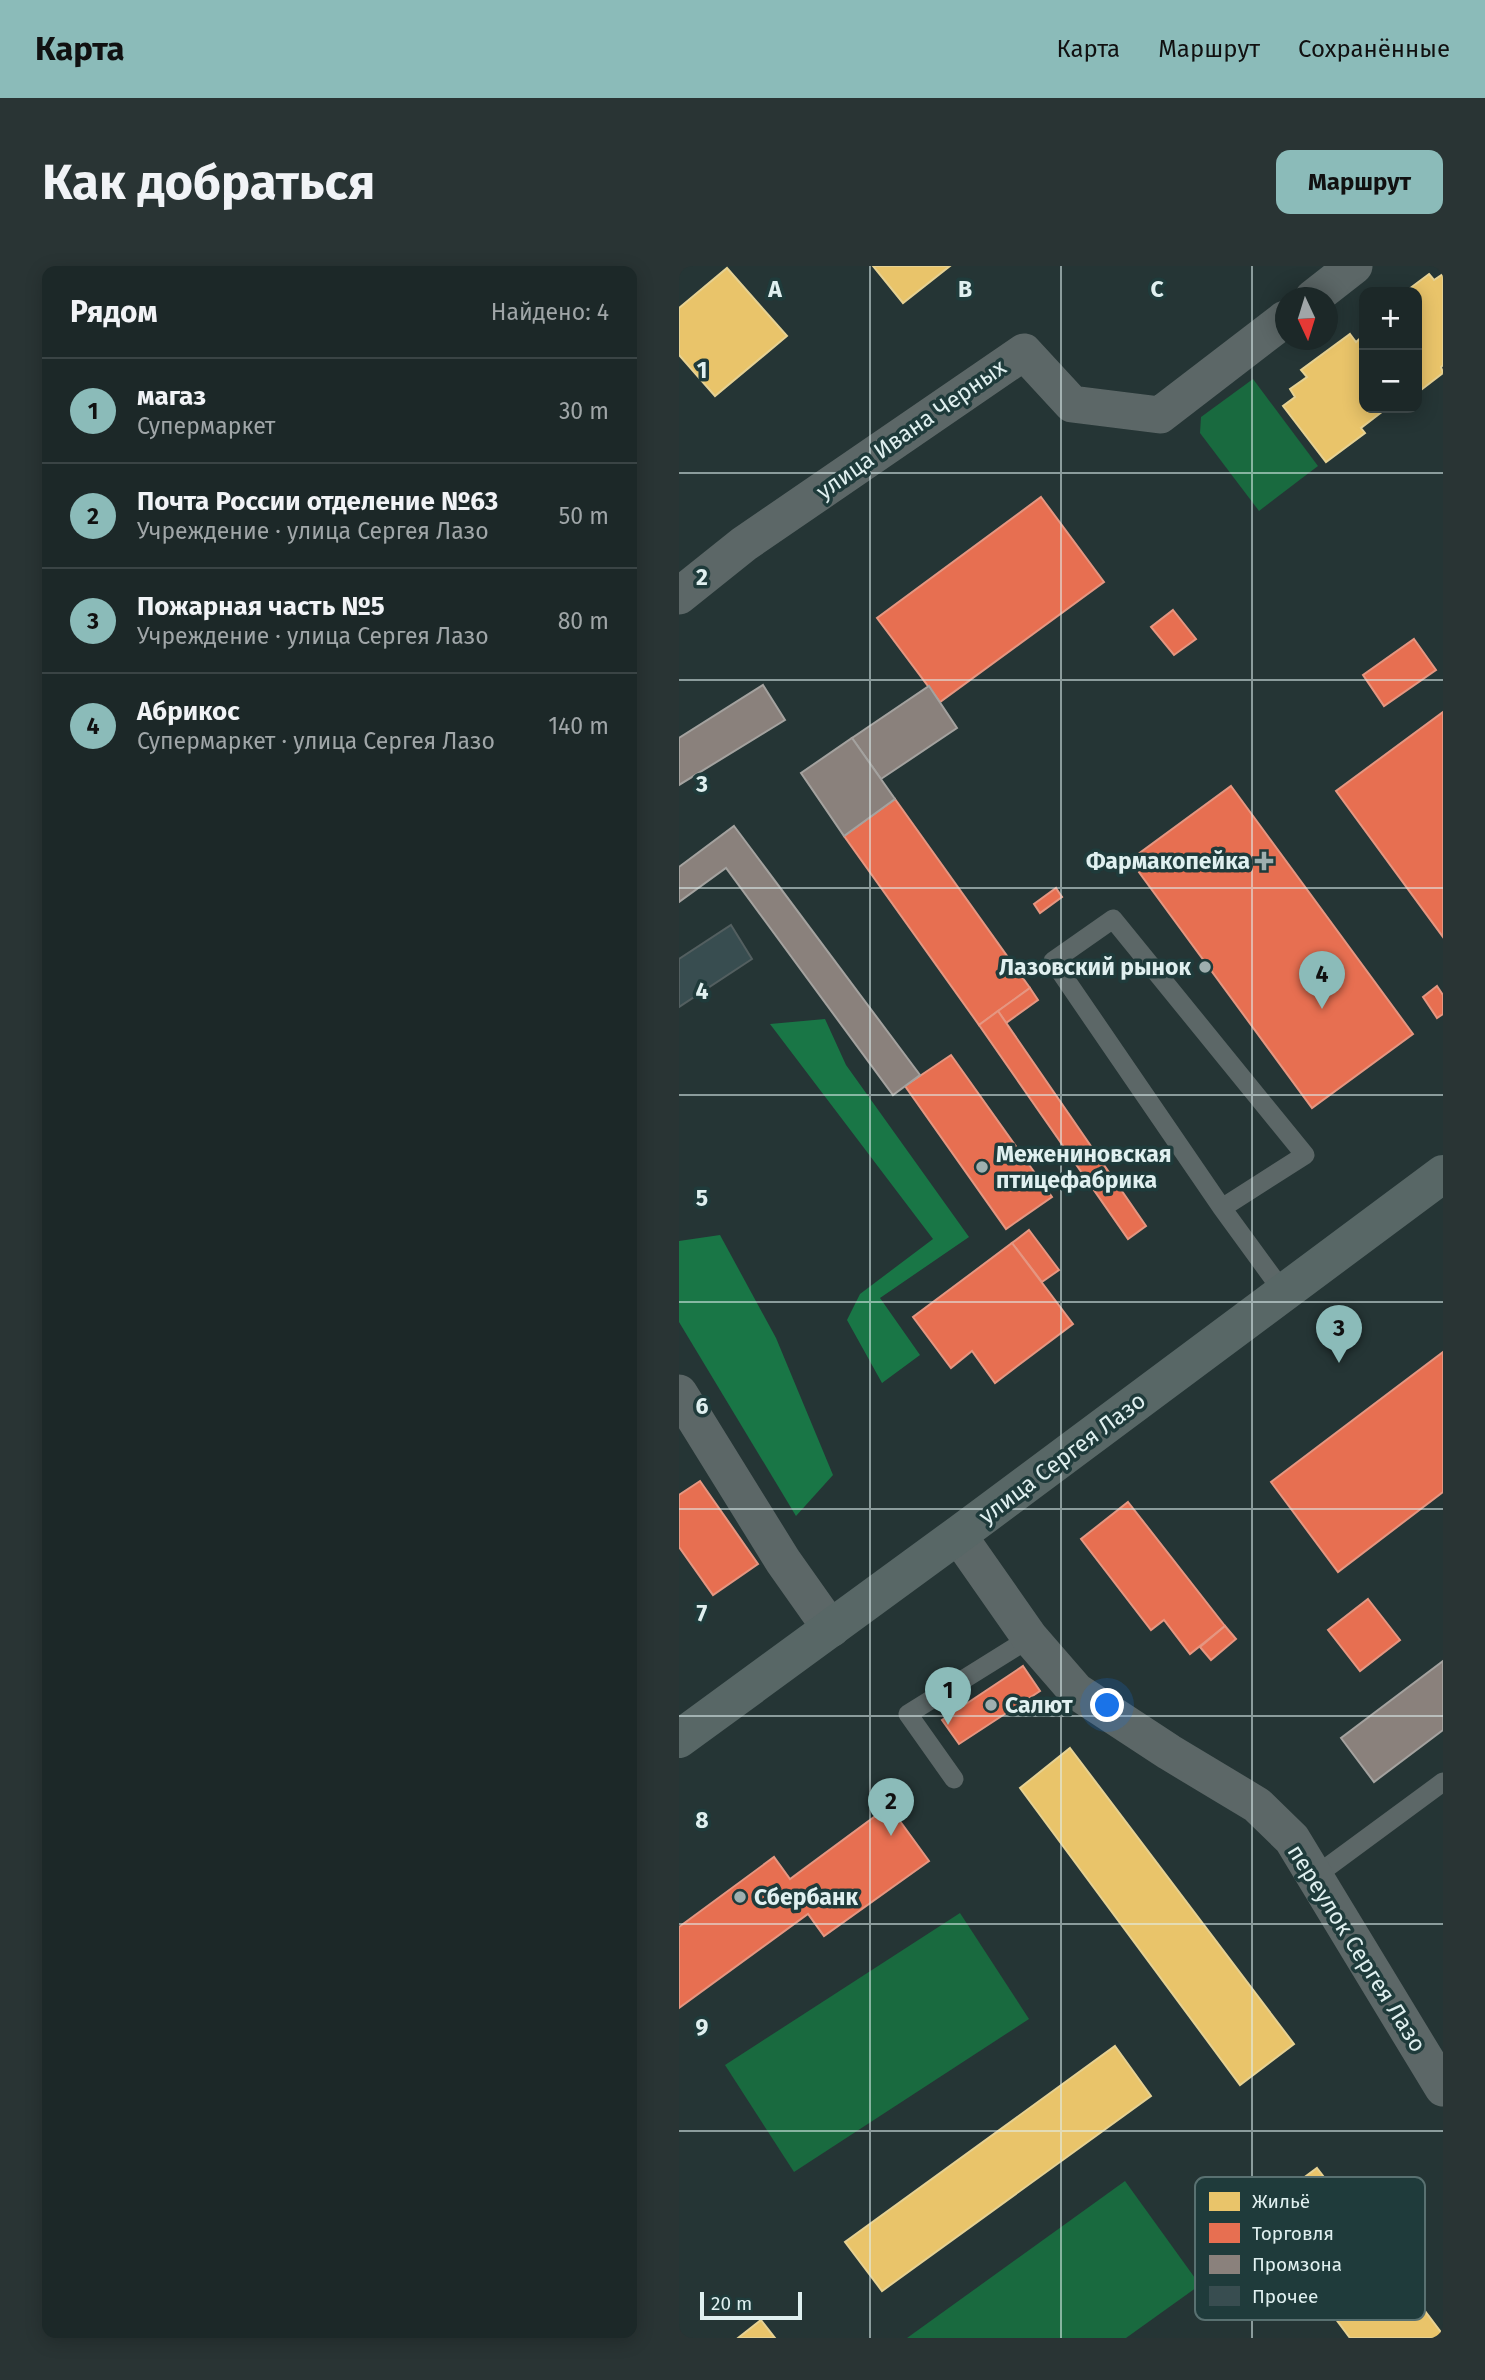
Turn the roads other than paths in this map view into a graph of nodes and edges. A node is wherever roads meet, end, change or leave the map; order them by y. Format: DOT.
graph roads {
  1 [pos="1354,266"];
  2 [pos="1327,287"];
  3 [pos="1275,326"];
  4 [pos="679,596"];
  5 [pos="1443,1174"];
  6 [pos="1222,1208"];
  7 [pos="1283,1293"];
  8 [pos="679,1393"];
  9 [pos="958,1535"];
  10 [pos="831,1629"];
  11 [pos="1030,1638"];
  12 [pos="679,1739"];
  13 [pos="954,1779"];
  14 [pos="1443,1782"];
  15 [pos="1314,1877"];
  16 [pos="1440,2075"];
  1 -- 2 [label="street"];
  3 -- 4 [label="street, улица Ивана Черных"];
  5 -- 7 [label="street, улица Сергея Лазо"];
  6 -- 6 [label="lane"];
  6 -- 7 [label="lane"];
  7 -- 9 [label="street, улица Сергея Лазо"];
  8 -- 10 [label="street"];
  9 -- 10 [label="street, улица Сергея Лазо"];
  9 -- 11 [label="street, переулок Сергея Лазо"];
  10 -- 12 [label="street, улица Сергея Лазо"];
  11 -- 13 [label="lane"];
  11 -- 15 [label="street, переулок Сергея Лазо"];
  14 -- 15 [label="lane"];
  15 -- 16 [label="street, переулок Сергея Лазо"];
}
